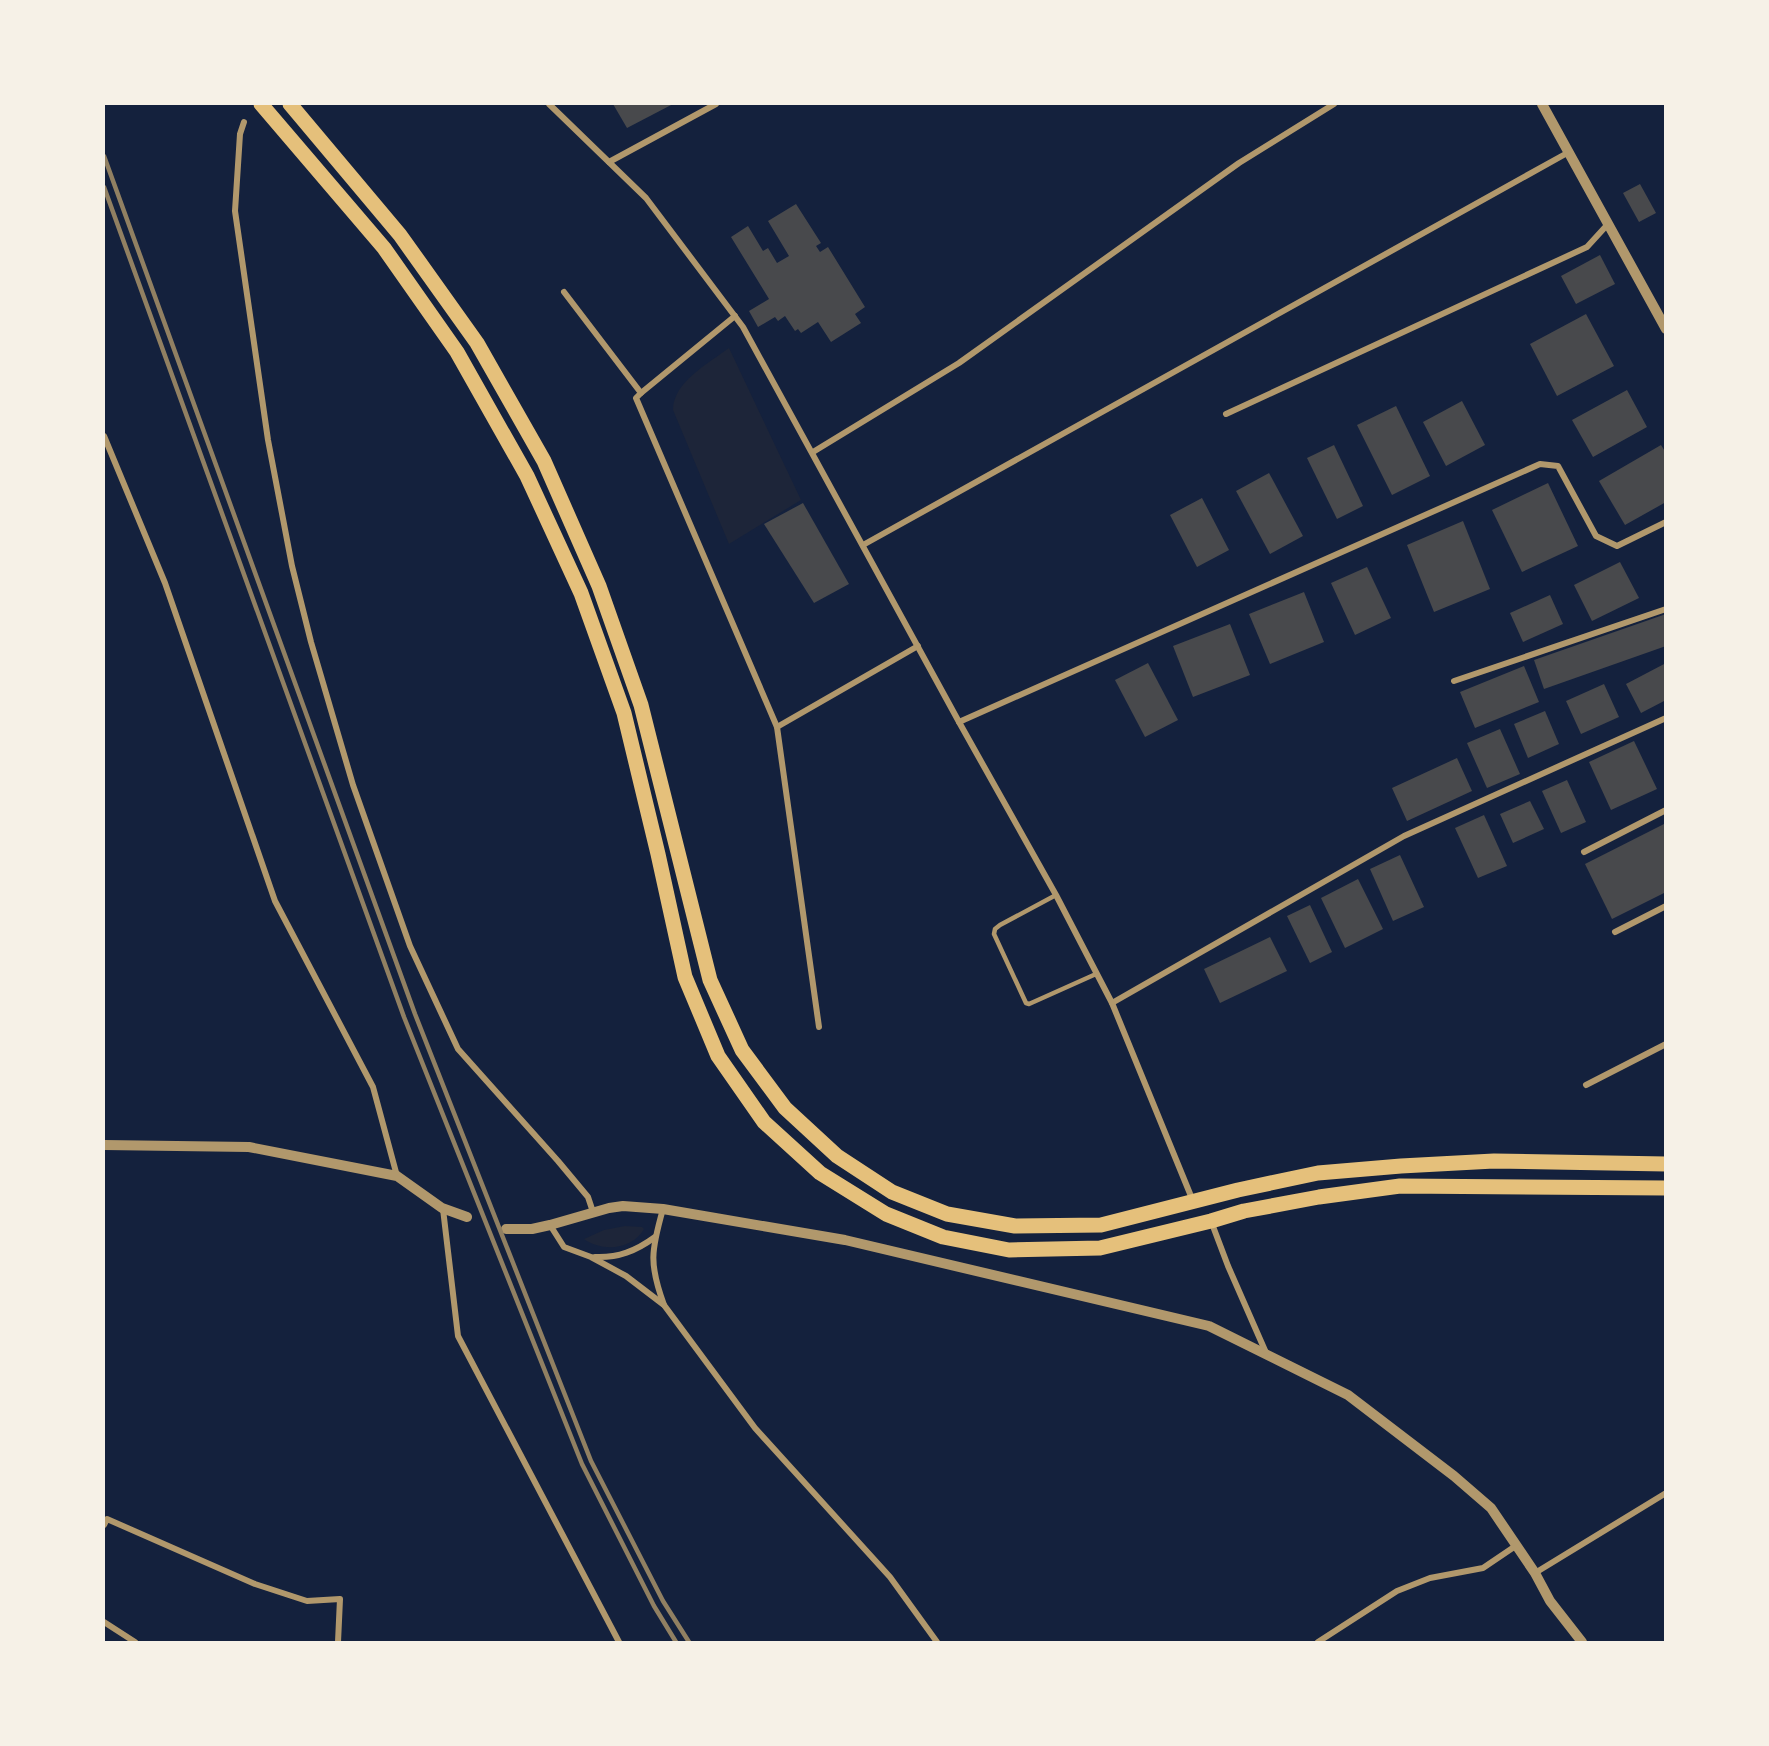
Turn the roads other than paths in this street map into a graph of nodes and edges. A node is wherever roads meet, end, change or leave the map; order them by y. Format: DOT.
graph roads {
  1 [pos="261,104"];
  2 [pos="290,104"];
  3 [pos="549,104"];
  4 [pos="716,104"];
  5 [pos="1334,104"];
  6 [pos="1542,104"];
  7 [pos="244,122"];
  8 [pos="1569,152"];
  9 [pos="609,162"];
  10 [pos="1609,224"];
  11 [pos="564,292"];
  12 [pos="735,316"];
  13 [pos="1665,329"];
  14 [pos="642,393"];
  15 [pos="1226,414"];
  16 [pos="104,436"];
  17 [pos="813,452"];
  18 [pos="1665,522"];
  19 [pos="863,545"];
  20 [pos="1665,609"];
  21 [pos="918,646"];
  22 [pos="1454,681"];
  23 [pos="1665,718"];
  24 [pos="959,722"];
  25 [pos="777,727"];
  26 [pos="1665,810"];
  27 [pos="1584,852"];
  28 [pos="1056,895"];
  29 [pos="1665,906"];
  30 [pos="1615,932"];
  31 [pos="1096,974"];
  32 [pos="1112,1004"];
  33 [pos="819,1027"];
  34 [pos="1665,1044"];
  35 [pos="1586,1084"];
  36 [pos="104,1145"];
  37 [pos="1665,1164"];
  38 [pos="397,1176"];
  39 [pos="1665,1188"];
  40 [pos="1194,1202"];
  41 [pos="442,1208"];
  42 [pos="663,1209"];
  43 [pos="593,1212"];
  44 [pos="467,1217"];
  45 [pos="1210,1221"];
  46 [pos="550,1225"];
  47 [pos="506,1229"];
  48 [pos="655,1237"];
  49 [pos="591,1257"];
  50 [pos="664,1305"];
  51 [pos="1268,1356"];
  52 [pos="1665,1493"];
  53 [pos="104,1525"];
  54 [pos="1516,1545"];
  55 [pos="1535,1573"];
  56 [pos="104,1622"];
  57 [pos="135,1642"];
  58 [pos="338,1642"];
  59 [pos="619,1642"];
  60 [pos="937,1642"];
  61 [pos="1318,1642"];
  62 [pos="1582,1642"];
  1 -- 45 [label="main road"];
  2 -- 40 [label="main road"];
  3 -- 9 [label="street"];
  4 -- 9 [label="street"];
  5 -- 17 [label="street"];
  6 -- 8 [label="street"];
  7 -- 43 [label="street"];
  8 -- 10 [label="street"];
  8 -- 19 [label="street"];
  9 -- 12 [label="street"];
  10 -- 13 [label="street"];
  10 -- 15 [label="street"];
  11 -- 14 [label="street"];
  12 -- 14 [label="street"];
  12 -- 17 [label="street"];
  14 -- 25 [label="street"];
  16 -- 38 [label="street"];
  17 -- 19 [label="street"];
  18 -- 24 [label="street"];
  19 -- 21 [label="street"];
  20 -- 22 [label="street"];
  21 -- 24 [label="street"];
  21 -- 25 [label="street"];
  23 -- 32 [label="street"];
  24 -- 28 [label="street"];
  25 -- 33 [label="street"];
  26 -- 27 [label="street"];
  28 -- 31 [label="street"];
  28 -- 31 [label="lane"];
  29 -- 30 [label="street"];
  31 -- 32 [label="street"];
  32 -- 40 [label="street"];
  34 -- 35 [label="street"];
  36 -- 38 [label="street"];
  37 -- 40 [label="main road"];
  38 -- 41 [label="street"];
  39 -- 45 [label="main road"];
  41 -- 44 [label="street"];
  41 -- 59 [label="street"];
  42 -- 43 [label="street"];
  42 -- 48 [label="street"];
  42 -- 51 [label="street"];
  43 -- 46 [label="street"];
  45 -- 51 [label="street"];
  46 -- 47 [label="street"];
  46 -- 49 [label="street"];
  48 -- 49 [label="street"];
  48 -- 50 [label="street"];
  49 -- 50 [label="street"];
  50 -- 60 [label="street"];
  51 -- 54 [label="street"];
  52 -- 55 [label="street"];
  53 -- 58 [label="street"];
  54 -- 55 [label="street"];
  54 -- 61 [label="street"];
  55 -- 62 [label="street"];
  56 -- 57 [label="street"];
}
